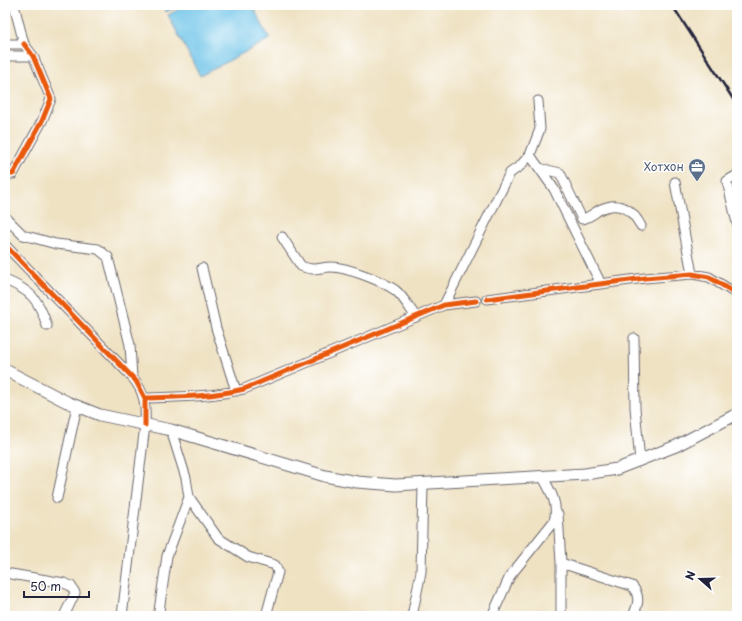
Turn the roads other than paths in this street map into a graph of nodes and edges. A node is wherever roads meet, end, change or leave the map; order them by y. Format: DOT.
graph roads {
  1 [pos="14,5"];
  2 [pos="5,44"];
  3 [pos="24,44"];
  4 [pos="5,56"];
  5 [pos="33,56"];
  6 [pos="538,101"];
  7 [pos="530,155"];
  8 [pos="539,168"];
  9 [pos="5,174"];
  10 [pos="737,175"];
  11 [pos="675,182"];
  12 [pos="5,217"];
  13 [pos="737,223"];
  14 [pos="641,226"];
  15 [pos="282,237"];
  16 [pos="5,245"];
  17 [pos="202,268"];
  18 [pos="692,274"];
  19 [pos="5,280"];
  20 [pos="601,284"];
  21 [pos="737,294"];
  22 [pos="487,299"];
  23 [pos="476,301"];
  24 [pos="444,305"];
  25 [pos="416,317"];
  26 [pos="47,326"];
  27 [pos="634,338"];
  28 [pos="5,370"];
  29 [pos="132,376"];
  30 [pos="236,391"];
  31 [pos="145,398"];
  32 [pos="77,406"];
  33 [pos="737,414"];
  34 [pos="145,425"];
  35 [pos="171,430"];
  36 [pos="640,461"];
  37 [pos="542,476"];
  38 [pos="423,485"];
  39 [pos="189,497"];
  40 [pos="57,498"];
  41 [pos="557,511"];
  42 [pos="561,563"];
  43 [pos="5,573"];
  44 [pos="64,616"];
  45 [pos="122,616"];
  46 [pos="161,616"];
  47 [pos="266,616"];
  48 [pos="412,616"];
  49 [pos="492,616"];
  50 [pos="561,616"];
  51 [pos="633,616"];
  1 -- 3 [label="street"];
  2 -- 3 [label="street"];
  3 -- 5 [label="street"];
  4 -- 5 [label="street"];
  5 -- 9 [label="street"];
  6 -- 7 [label="street"];
  7 -- 8 [label="street"];
  7 -- 24 [label="street"];
  8 -- 14 [label="street"];
  8 -- 20 [label="street"];
  10 -- 13 [label="street"];
  11 -- 18 [label="street"];
  12 -- 29 [label="street"];
  15 -- 25 [label="street"];
  16 -- 29 [label="street"];
  17 -- 30 [label="street"];
  18 -- 20 [label="street"];
  18 -- 21 [label="street"];
  19 -- 26 [label="street"];
  20 -- 22 [label="street"];
  23 -- 24 [label="street"];
  24 -- 25 [label="street"];
  25 -- 30 [label="street"];
  27 -- 36 [label="street"];
  28 -- 32 [label="main road"];
  29 -- 31 [label="street"];
  30 -- 31 [label="street"];
  31 -- 34 [label="street"];
  32 -- 34 [label="main road"];
  32 -- 40 [label="street"];
  33 -- 36 [label="main road"];
  34 -- 35 [label="main road"];
  34 -- 45 [label="street"];
  35 -- 38 [label="main road"];
  35 -- 39 [label="street"];
  36 -- 37 [label="main road"];
  37 -- 38 [label="main road"];
  37 -- 41 [label="street"];
  38 -- 48 [label="street"];
  39 -- 46 [label="street"];
  39 -- 47 [label="street"];
  41 -- 42 [label="street"];
  41 -- 49 [label="street"];
  42 -- 50 [label="street"];
  42 -- 51 [label="street"];
  43 -- 44 [label="street"];
}
